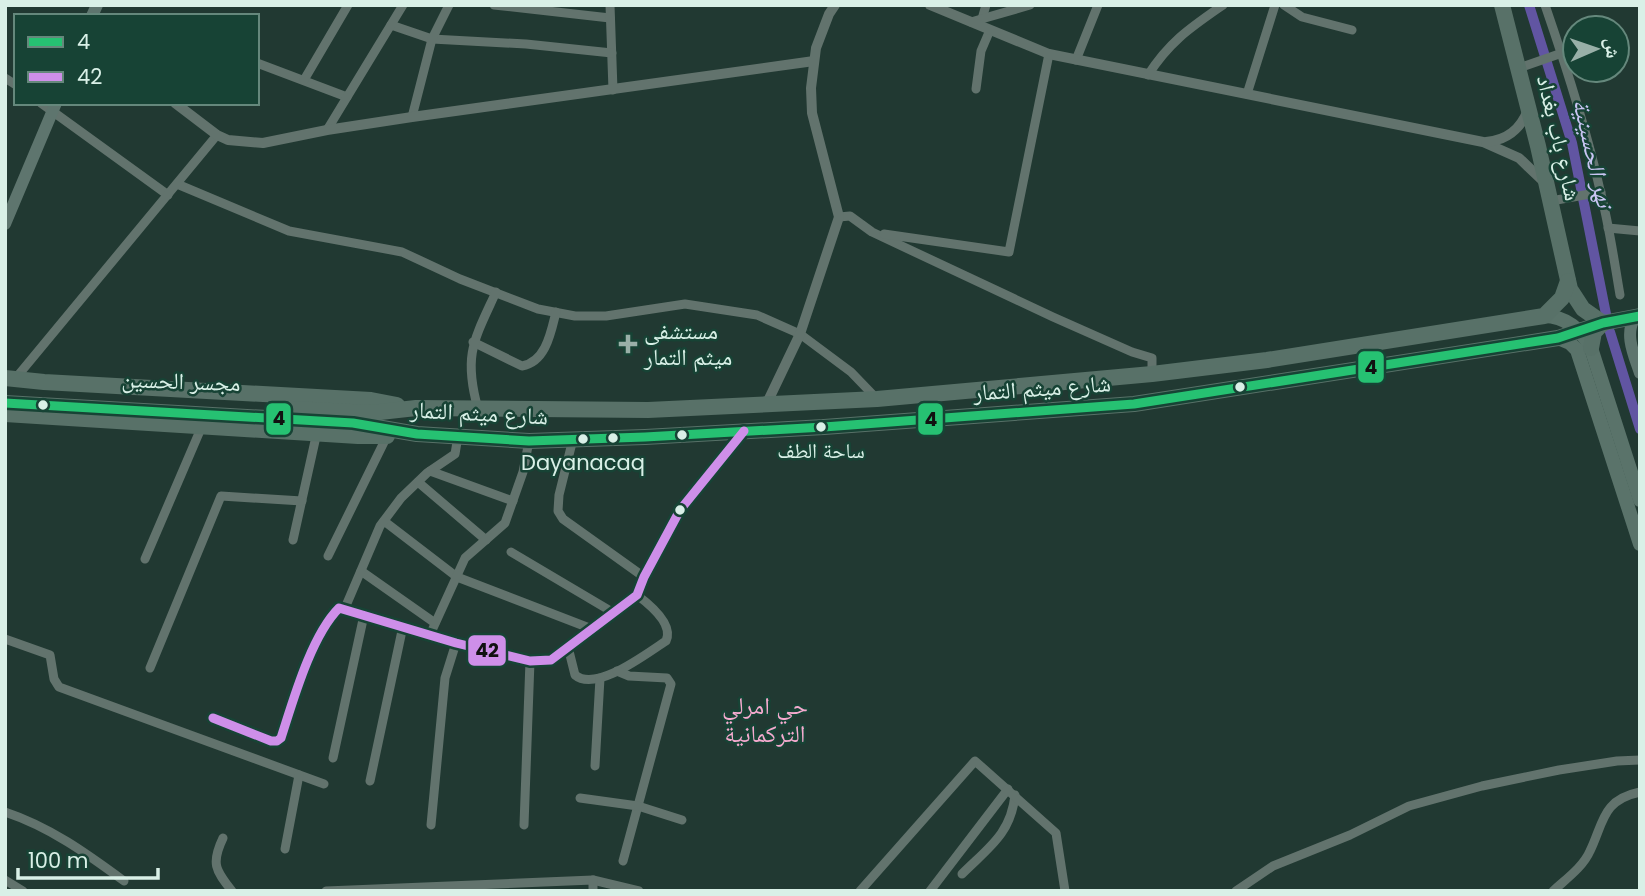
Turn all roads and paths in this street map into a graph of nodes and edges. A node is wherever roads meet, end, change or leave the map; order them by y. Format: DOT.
graph roads {
  1 [pos="348,5"];
  2 [pos="403,5"];
  3 [pos="449,5"];
  4 [pos="494,5"];
  5 [pos="610,5"];
  6 [pos="835,5"];
  7 [pos="930,5"];
  8 [pos="986,5"];
  9 [pos="1030,5"];
  10 [pos="1098,5"];
  11 [pos="1223,5"];
  12 [pos="1275,5"];
  13 [pos="1284,5"];
  14 [pos="1502,5"];
  15 [pos="1545,5"];
  16 [pos="1208,10"];
  17 [pos="610,18"];
  18 [pos="977,20"];
  19 [pos="391,24"];
  20 [pos="990,30"];
  21 [pos="1352,30"];
  22 [pos="432,38"];
  23 [pos="1561,50"];
  24 [pos="611,53"];
  25 [pos="1561,53"];
  26 [pos="1049,54"];
  27 [pos="1076,60"];
  28 [pos="814,61"];
  29 [pos="259,64"];
  30 [pos="1526,66"];
  31 [pos="1148,75"];
  32 [pos="304,80"];
  33 [pos="1571,84"];
  34 [pos="976,89"];
  35 [pos="613,90"];
  36 [pos="1247,94"];
  37 [pos="347,97"];
  38 [pos="178,105"];
  39 [pos="50,106"];
  40 [pos="1529,108"];
  41 [pos="412,117"];
  42 [pos="327,130"];
  43 [pos="217,135"];
  44 [pos="1483,142"];
  45 [pos="177,184"];
  46 [pos="1601,192"];
  47 [pos="168,195"];
  48 [pos="1554,195"];
  49 [pos="839,217"];
  50 [pos="5,224"];
  51 [pos="1608,228"];
  52 [pos="1640,231"];
  53 [pos="872,232"];
  54 [pos="1568,281"];
  55 [pos="496,292"];
  56 [pos="1620,295"];
  57 [pos="556,312"];
  58 [pos="1544,316"];
  59 [pos="1637,316"];
  60 [pos="1603,324"];
  61 [pos="1581,332"];
  62 [pos="800,334"];
  63 [pos="1558,338"];
  64 [pos="473,342"];
  65 [pos="1584,350"];
  66 [pos="1640,373"];
  67 [pos="1152,374"];
  68 [pos="1097,378"];
  69 [pos="1051,382"];
  70 [pos="8,384"];
  71 [pos="877,399"];
  72 [pos="5,403"];
  73 [pos="766,405"];
  74 [pos="1099,407"];
  75 [pos="416,408"];
  76 [pos="478,409"];
  77 [pos="694,409"];
  78 [pos="658,410"];
  79 [pos="1055,411"];
  80 [pos="5,414"];
  81 [pos="354,417"];
  82 [pos="202,426"];
  83 [pos="744,431"];
  84 [pos="317,432"];
  85 [pos="692,433"];
  86 [pos="417,434"];
  87 [pos="387,436"];
  88 [pos="458,436"];
  89 [pos="659,436"];
  90 [pos="573,439"];
  91 [pos="529,441"];
  92 [pos="430,471"];
  93 [pos="418,482"];
  94 [pos="1640,500"];
  95 [pos="302,501"];
  96 [pos="513,501"];
  97 [pos="384,520"];
  98 [pos="293,540"];
  99 [pos="486,540"];
  100 [pos="1640,544"];
  101 [pos="511,552"];
  102 [pos="328,556"];
  103 [pos="145,559"];
  104 [pos="361,571"];
  105 [pos="457,577"];
  106 [pos="643,577"];
  107 [pos="637,595"];
  108 [pos="345,608"];
  109 [pos="614,613"];
  110 [pos="364,615"];
  111 [pos="435,623"];
  112 [pos="403,626"];
  113 [pos="592,629"];
  114 [pos="429,636"];
  115 [pos="5,639"];
  116 [pos="456,643"];
  117 [pos="568,647"];
  118 [pos="530,661"];
  119 [pos="150,667"];
  120 [pos="617,671"];
  121 [pos="600,678"];
  122 [pos="213,718"];
  123 [pos="333,758"];
  124 [pos="1640,760"];
  125 [pos="595,766"];
  126 [pos="299,775"];
  127 [pos="370,780"];
  128 [pos="324,784"];
  129 [pos="1011,792"];
  130 [pos="1640,792"];
  131 [pos="580,798"];
  132 [pos="638,806"];
  133 [pos="5,812"];
  134 [pos="682,820"];
  135 [pos="431,825"];
  136 [pos="524,825"];
  137 [pos="223,838"];
  138 [pos="285,849"];
  139 [pos="623,861"];
  140 [pos="962,874"];
  141 [pos="5,880"];
  142 [pos="593,880"];
  143 [pos="124,881"];
  144 [pos="352,890"];
  145 [pos="23,891"];
  146 [pos="232,891"];
  147 [pos="326,891"];
  148 [pos="593,891"];
  149 [pos="639,891"];
  150 [pos="860,891"];
  151 [pos="930,891"];
  152 [pos="1065,891"];
  153 [pos="1236,891"];
  154 [pos="1554,891"];
  1 -- 32 [label="street"];
  2 -- 19 [label="street"];
  3 -- 22 [label="street"];
  4 -- 17 [label="street"];
  5 -- 17 [label="street"];
  6 -- 28 [label="street"];
  7 -- 18 [label="street"];
  8 -- 18 [label="street"];
  9 -- 18 [label="street"];
  10 -- 27 [label="street"];
  11 -- 16 [label="street"];
  12 -- 36 [label="street"];
  13 -- 21 [label="street"];
  14 -- 30 [label="highway, شارع باب بغداد"];
  15 -- 23 [label="street"];
  16 -- 31 [label="street"];
  17 -- 24 [label="street"];
  18 -- 20 [label="street"];
  19 -- 22 [label="street"];
  19 -- 37 [label="street"];
  20 -- 26 [label="street"];
  20 -- 34 [label="street"];
  22 -- 24 [label="street"];
  22 -- 41 [label="street"];
  24 -- 35 [label="street"];
  25 -- 30 [label="street"];
  26 -- 27 [label="street"];
  26 -- 53 [label="street"];
  27 -- 31 [label="street"];
  28 -- 35 [label="street"];
  28 -- 49 [label="street"];
  29 -- 32 [label="street"];
  30 -- 40 [label="highway, شارع باب بغداد"];
  31 -- 36 [label="street"];
  32 -- 37 [label="street"];
  33 -- 46 [label="street"];
  35 -- 41 [label="street"];
  36 -- 44 [label="street"];
  37 -- 42 [label="street"];
  38 -- 43 [label="street"];
  39 -- 47 [label="street"];
  39 -- 50 [label="main road"];
  40 -- 44 [label="street"];
  40 -- 48 [label="highway, شارع باب بغداد"];
  41 -- 42 [label="street"];
  42 -- 43 [label="street"];
  43 -- 45 [label="street"];
  44 -- 48 [label="street"];
  45 -- 47 [label="street"];
  45 -- 55 [label="street"];
  46 -- 48 [label="street"];
  46 -- 51 [label="street"];
  47 -- 70 [label="street"];
  48 -- 54 [label="highway, شارع باب بغداد"];
  49 -- 53 [label="street"];
  49 -- 62 [label="street"];
  51 -- 52 [label="street"];
  51 -- 56 [label="street"];
  53 -- 67 [label="street"];
  54 -- 58 [label="highway"];
  54 -- 60 [label="highway, شارع باب بغداد"];
  55 -- 57 [label="street"];
  55 -- 64 [label="street"];
  57 -- 62 [label="street"];
  57 -- 64 [label="street"];
  58 -- 61 [label="main road"];
  58 -- 67 [label="highway, شارع ميثم التمار"];
  59 -- 60 [label="highway, شارع ميثم التمار"];
  59 -- 66 [label="main road"];
  60 -- 61 [label="highway, شارع ميثم التمار"];
  60 -- 65 [label="highway"];
  61 -- 63 [label="highway, شارع ميثم التمار"];
  61 -- 65 [label="main road"];
  62 -- 71 [label="street"];
  62 -- 73 [label="street"];
  63 -- 65 [label="main road"];
  63 -- 74 [label="highway, شارع ميثم التمار"];
  64 -- 76 [label="street"];
  65 -- 94 [label="main road"];
  65 -- 100 [label="main road"];
  67 -- 68 [label="highway, شارع ميثم التمار"];
  68 -- 69 [label="highway, شارع ميثم التمار"];
  68 -- 74 [label="highway"];
  69 -- 71 [label="highway, شارع ميثم التمار"];
  69 -- 79 [label="highway"];
  70 -- 75 [label="highway"];
  70 -- 81 [label="highway, مجسر الحسين"];
  71 -- 73 [label="highway, شارع ميثم التمار"];
  72 -- 81 [label="highway, مجسر الحسين"];
  73 -- 77 [label="highway, شارع ميثم التمار"];
  74 -- 79 [label="highway, شارع ميثم التمار"];
  75 -- 76 [label="highway, شارع ميثم التمار"];
  75 -- 81 [label="highway, شارع ميثم التمار"];
  76 -- 78 [label="highway, شارع ميثم التمار"];
  77 -- 78 [label="highway, شارع ميثم التمار"];
  77 -- 85 [label="highway"];
  78 -- 89 [label="highway"];
  79 -- 83 [label="highway, شارع ميثم التمار"];
  80 -- 82 [label="highway"];
  81 -- 86 [label="highway, شارع ميثم التمار"];
  82 -- 84 [label="highway"];
  82 -- 103 [label="street"];
  83 -- 85 [label="highway, شارع ميثم التمار"];
  83 -- 106 [label="street"];
  84 -- 87 [label="highway"];
  84 -- 95 [label="street"];
  85 -- 89 [label="highway, شارع ميثم التمار"];
  86 -- 87 [label="highway"];
  86 -- 88 [label="highway, شارع ميثم التمار"];
  87 -- 102 [label="street"];
  88 -- 91 [label="highway, شارع ميثم التمار"];
  88 -- 92 [label="street"];
  89 -- 90 [label="highway, شارع ميثم التمار"];
  90 -- 91 [label="highway, شارع ميثم التمار"];
  90 -- 106 [label="street"];
  91 -- 96 [label="street"];
  92 -- 93 [label="street"];
  92 -- 96 [label="street"];
  93 -- 97 [label="street"];
  93 -- 99 [label="street"];
  95 -- 98 [label="street"];
  95 -- 119 [label="street"];
  96 -- 99 [label="street"];
  97 -- 104 [label="street"];
  97 -- 105 [label="street"];
  99 -- 105 [label="street"];
  101 -- 109 [label="street"];
  104 -- 108 [label="street"];
  104 -- 111 [label="street"];
  105 -- 111 [label="street"];
  105 -- 113 [label="street"];
  106 -- 107 [label="street"];
  107 -- 109 [label="street"];
  107 -- 120 [label="street"];
  108 -- 110 [label="street"];
  108 -- 122 [label="street"];
  109 -- 113 [label="street"];
  110 -- 112 [label="street"];
  110 -- 123 [label="street"];
  111 -- 114 [label="street"];
  112 -- 114 [label="street"];
  112 -- 127 [label="street"];
  113 -- 117 [label="street"];
  114 -- 116 [label="street"];
  115 -- 126 [label="street"];
  116 -- 118 [label="street"];
  116 -- 135 [label="street"];
  117 -- 118 [label="street"];
  117 -- 121 [label="street"];
  118 -- 136 [label="street"];
  120 -- 121 [label="street"];
  120 -- 132 [label="street"];
  121 -- 125 [label="street"];
  124 -- 153 [label="street"];
  126 -- 128 [label="street"];
  126 -- 138 [label="street"];
  129 -- 140 [label="street"];
  129 -- 150 [label="street"];
  129 -- 151 [label="street"];
  129 -- 152 [label="street"];
  130 -- 154 [label="street"];
  131 -- 132 [label="street"];
  132 -- 134 [label="street"];
  132 -- 139 [label="street"];
  133 -- 143 [label="street"];
  137 -- 146 [label="street"];
  141 -- 145 [label="street"];
  142 -- 144 [label="street"];
  142 -- 148 [label="street"];
  142 -- 149 [label="street"];
  144 -- 147 [label="street"];
}
